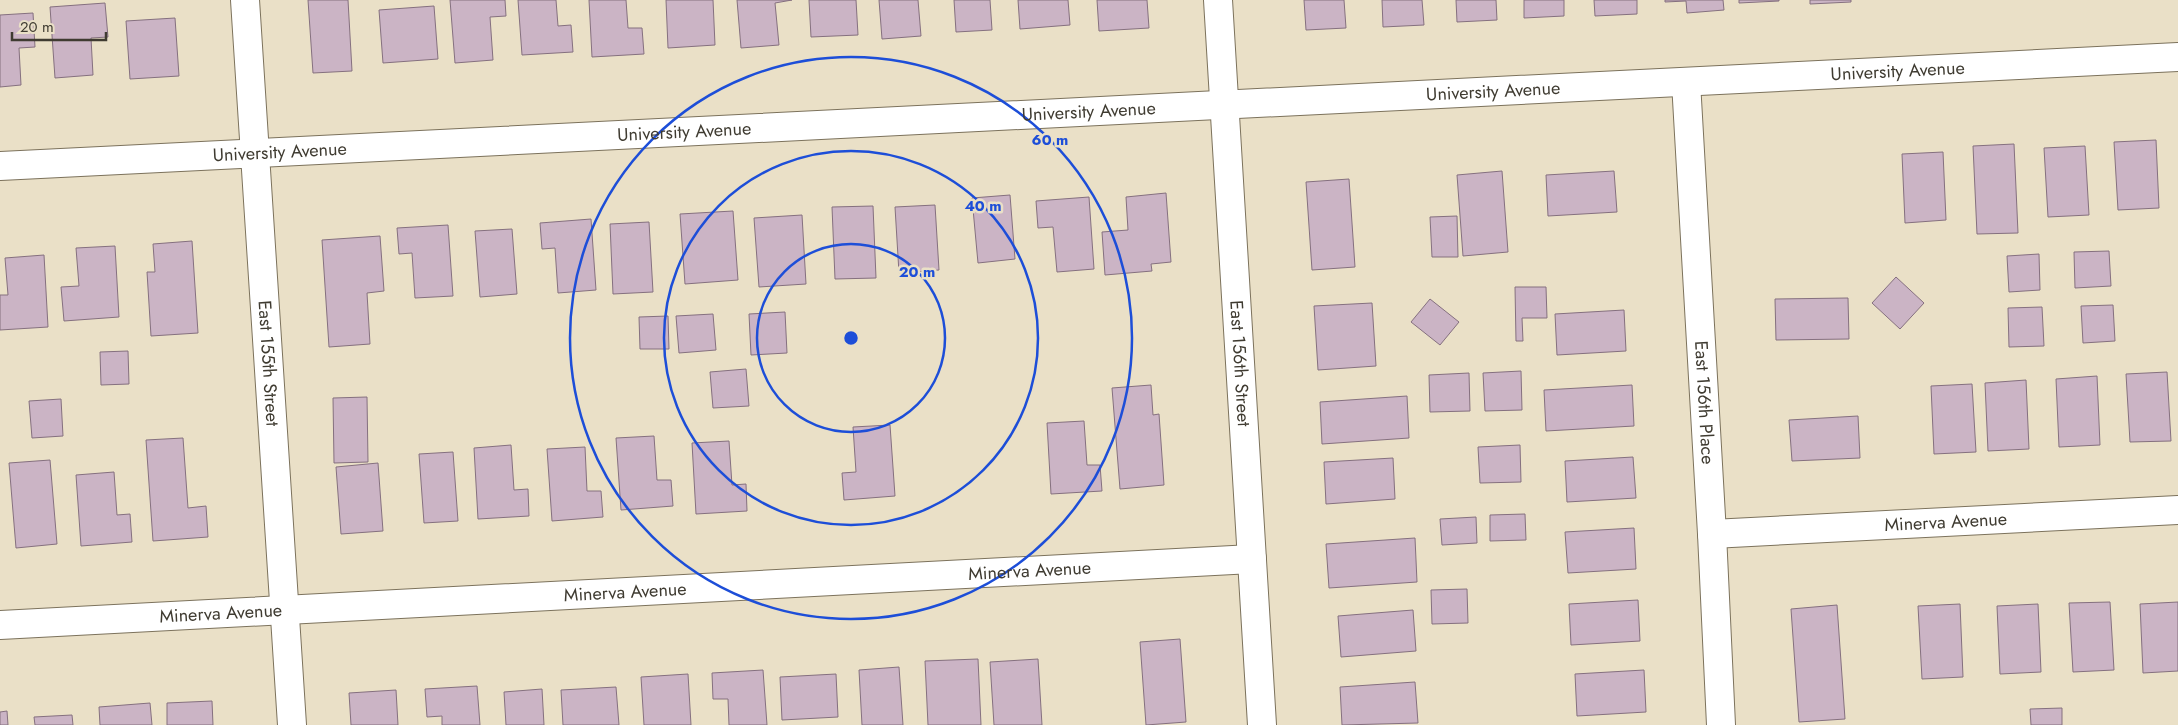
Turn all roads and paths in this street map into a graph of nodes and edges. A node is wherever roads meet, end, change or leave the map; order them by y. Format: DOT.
graph roads {
  1 [pos="245,0"];
  2 [pos="1218,0"];
  3 [pos="2178,57"];
  4 [pos="1686,82"];
  5 [pos="1224,105"];
  6 [pos="255,153"];
  7 [pos="0,166"];
  8 [pos="2178,510"];
  9 [pos="1712,534"];
  10 [pos="1252,559"];
  11 [pos="284,609"];
  12 [pos="0,624"];
  13 [pos="292,725"];
  14 [pos="1262,725"];
  15 [pos="1722,725"];
  1 -- 6 [label="street, East 155th Street"];
  2 -- 5 [label="street, East 156th Street"];
  3 -- 4 [label="street, University Avenue"];
  4 -- 5 [label="street, University Avenue"];
  4 -- 9 [label="street, East 156th Place"];
  5 -- 6 [label="street, University Avenue"];
  5 -- 10 [label="street, East 156th Street"];
  6 -- 7 [label="street, University Avenue"];
  6 -- 11 [label="street, East 155th Street"];
  8 -- 9 [label="street, Minerva Avenue"];
  9 -- 15 [label="street, East 156th Place"];
  10 -- 11 [label="street, Minerva Avenue"];
  10 -- 14 [label="street, East 156th Street"];
  11 -- 12 [label="street, Minerva Avenue"];
  11 -- 13 [label="street, East 155th Street"];
}
